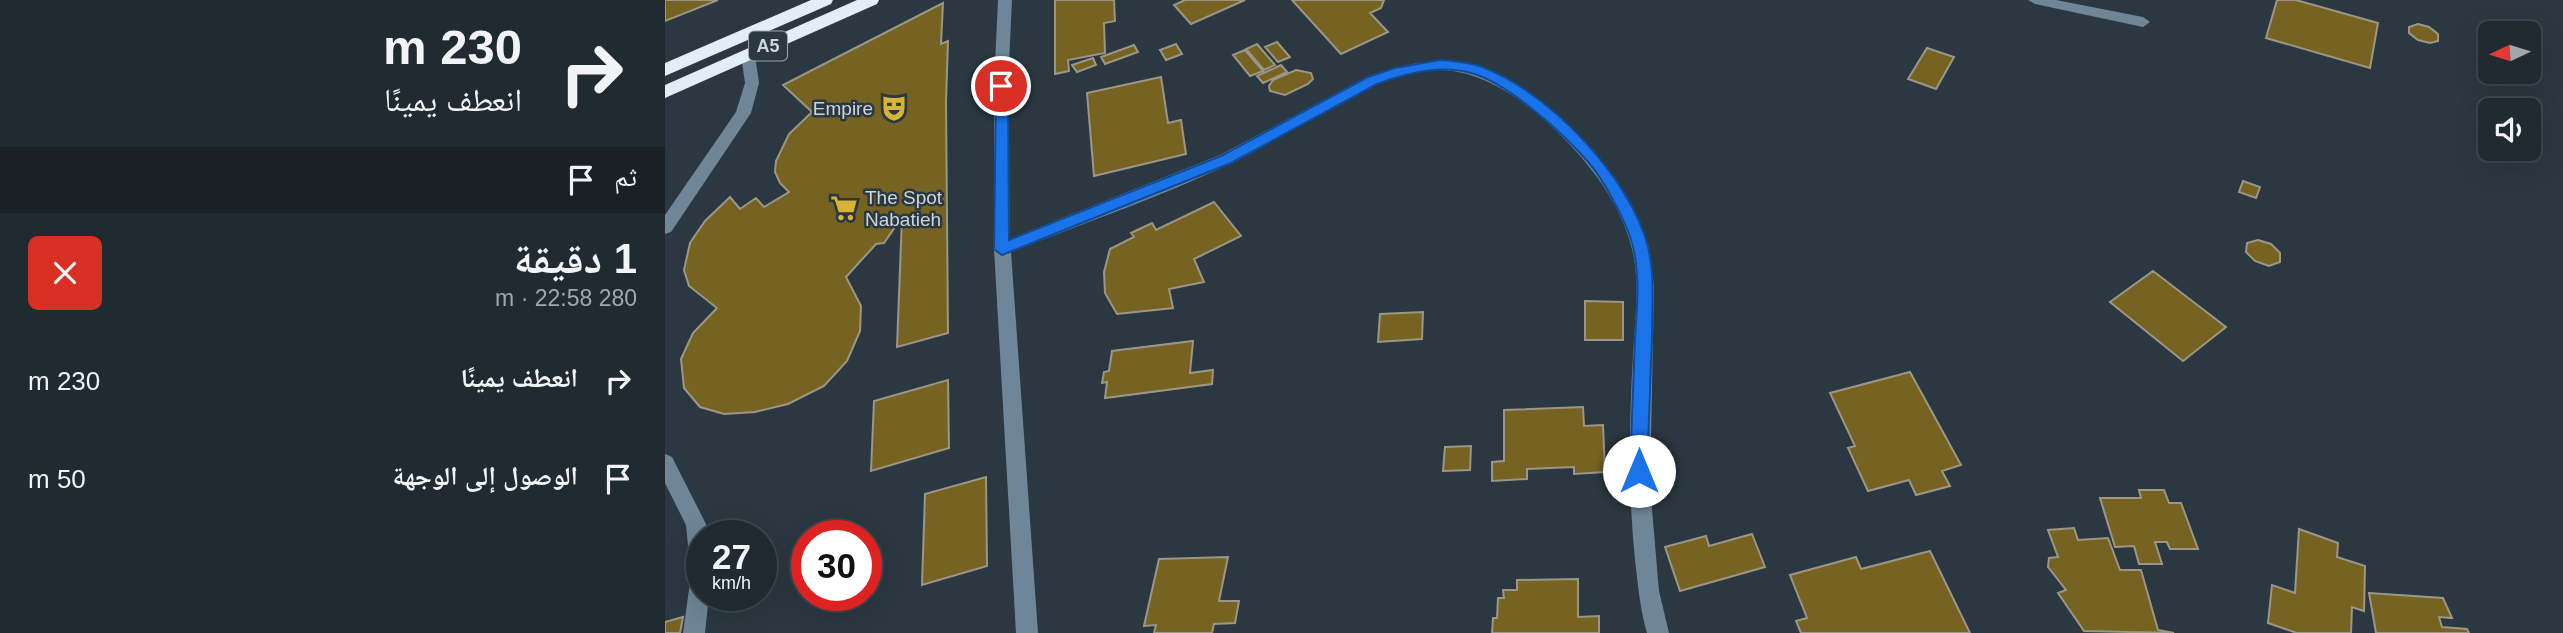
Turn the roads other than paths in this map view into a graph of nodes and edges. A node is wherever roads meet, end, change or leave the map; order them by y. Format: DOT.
graph roads {
  1 [pos="825,0"];
  2 [pos="871,0"];
  3 [pos="1005,0"];
  4 [pos="2035,0"];
  5 [pos="2143,22"];
  6 [pos="748,55"];
  7 [pos="665,70"];
  8 [pos="665,92"];
  9 [pos="665,228"];
  10 [pos="1002,249"];
  11 [pos="665,463"];
  12 [pos="694,633"];
  13 [pos="1027,633"];
  14 [pos="1658,633"];
  1 -- 7 [label="highway, A5"];
  2 -- 6 [label="highway, A5"];
  3 -- 10 [label="street"];
  4 -- 5 [label="street"];
  6 -- 8 [label="highway, A5"];
  6 -- 9 [label="street"];
  10 -- 13 [label="street"];
  10 -- 14 [label="street"];
  11 -- 12 [label="street"];
}
